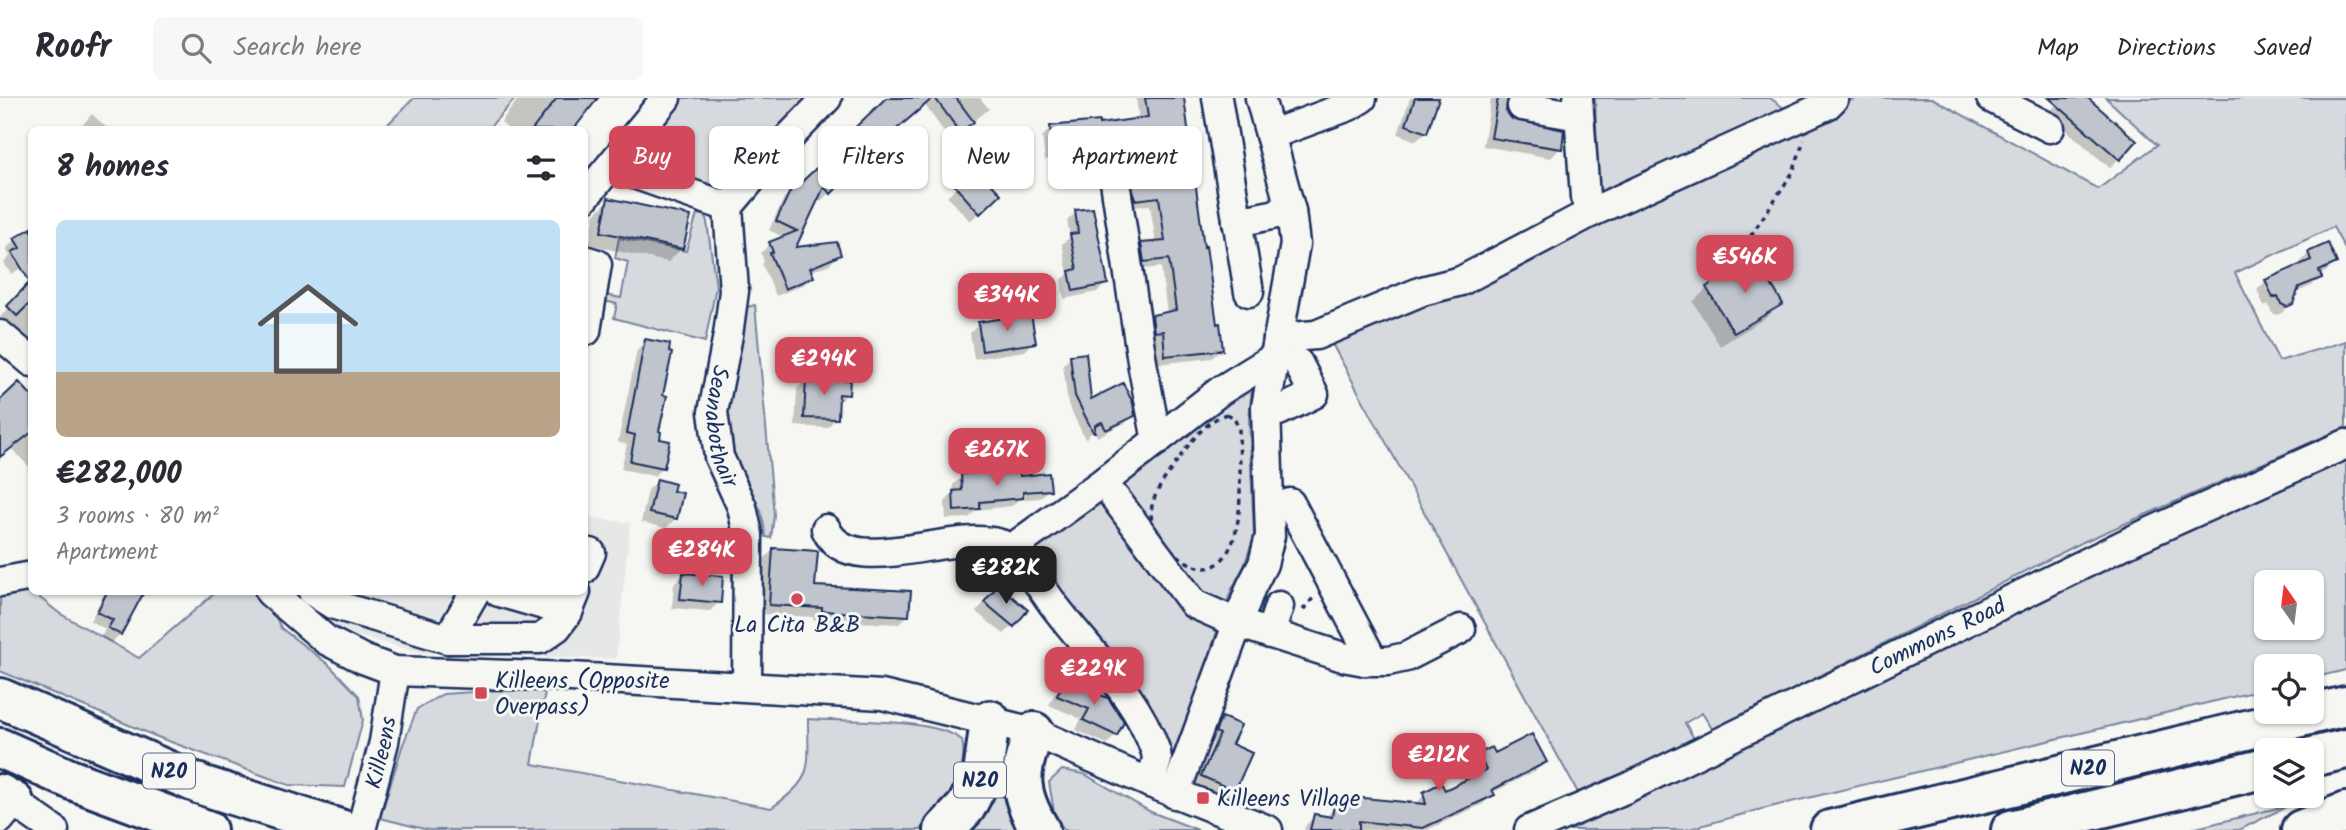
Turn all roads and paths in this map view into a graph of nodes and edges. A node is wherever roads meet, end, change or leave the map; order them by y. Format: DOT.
graph roads {
  1 [pos="666,98"];
  2 [pos="827,98"];
  3 [pos="1217,98"];
  4 [pos="1260,98"];
  5 [pos="1363,98"];
  6 [pos="1834,98"];
  7 [pos="1991,98"];
  8 [pos="1522,106"];
  9 [pos="1579,107"];
  10 [pos="1799,118"];
  11 [pos="643,126"];
  12 [pos="2050,128"];
  13 [pos="1270,135"];
  14 [pos="609,168"];
  15 [pos="677,189"];
  16 [pos="1116,189"];
  17 [pos="588,193"];
  18 [pos="728,207"];
  19 [pos="1291,211"];
  20 [pos="1592,212"];
  21 [pos="1237,222"];
  22 [pos="588,261"];
  23 [pos="1703,271"];
  24 [pos="1249,292"];
  25 [pos="588,319"];
  26 [pos="0,335"];
  27 [pos="1284,353"];
  28 [pos="28,359"];
  29 [pos="1266,412"];
  30 [pos="1239,428"];
  31 [pos="1157,441"];
  32 [pos="2346,444"];
  33 [pos="1115,498"];
  34 [pos="1290,503"];
  35 [pos="826,529"];
  36 [pos="1011,549"];
  37 [pos="28,577"];
  38 [pos="0,582"];
  39 [pos="1334,585"];
  40 [pos="473,595"];
  41 [pos="521,595"];
  42 [pos="304,598"];
  43 [pos="572,602"];
  44 [pos="1279,606"];
  45 [pos="1237,624"];
  46 [pos="1461,629"];
  47 [pos="1280,637"];
  48 [pos="449,639"];
  49 [pos="1366,661"];
  50 [pos="396,671"];
  51 [pos="747,686"];
  52 [pos="0,698"];
  53 [pos="2346,706"];
  54 [pos="990,720"];
  55 [pos="1034,732"];
  56 [pos="0,748"];
  57 [pos="2346,749"];
  58 [pos="2324,754"];
  59 [pos="2254,771"];
  60 [pos="1162,788"];
  61 [pos="5,805"];
  62 [pos="2346,812"];
  63 [pos="54,830"];
  64 [pos="206,830"];
  65 [pos="343,830"];
  66 [pos="361,830"];
  67 [pos="944,830"];
  68 [pos="1040,830"];
  69 [pos="1268,830"];
  70 [pos="1529,830"];
  71 [pos="1830,830"];
  72 [pos="2011,830"];
  73 [pos="2301,830"];
  1 -- 11 [label="street"];
  2 -- 18 [label="street"];
  3 -- 21 [label="street"];
  4 -- 13 [label="street"];
  5 -- 13 [label="street"];
  6 -- 10 [label="street"];
  7 -- 12 [label="street"];
  8 -- 9 [label="street"];
  9 -- 20 [label="street"];
  10 -- 20 [label="street"];
  10 -- 23 [label="path"];
  13 -- 19 [label="street"];
  14 -- 17 [label="street"];
  15 -- 18 [label="street"];
  16 -- 31 [label="street"];
  18 -- 51 [label="street, Seanabothair"];
  19 -- 21 [label="street"];
  19 -- 27 [label="street"];
  20 -- 27 [label="street"];
  21 -- 24 [label="street"];
  22 -- 25 [label="street"];
  26 -- 28 [label="street"];
  27 -- 29 [label="street"];
  27 -- 29 [label="street"];
  27 -- 31 [label="street"];
  29 -- 45 [label="street"];
  30 -- 30 [label="path"];
  31 -- 36 [label="street"];
  32 -- 70 [label="street, Commons Road"];
  33 -- 45 [label="street"];
  34 -- 39 [label="street"];
  35 -- 36 [label="street"];
  36 -- 60 [label="street"];
  37 -- 38 [label="street"];
  39 -- 47 [label="path"];
  39 -- 49 [label="street"];
  40 -- 48 [label="street"];
  41 -- 43 [label="street"];
  42 -- 48 [label="street"];
  42 -- 50 [label="street"];
  43 -- 48 [label="street"];
  44 -- 47 [label="street"];
  45 -- 47 [label="street"];
  45 -- 60 [label="street"];
  46 -- 49 [label="street"];
  47 -- 49 [label="street"];
  50 -- 51 [label="street"];
  50 -- 66 [label="street, Killeens"];
  51 -- 54 [label="street"];
  52 -- 65 [label="highway, N20"];
  53 -- 71 [label="highway, N20"];
  54 -- 55 [label="street"];
  54 -- 67 [label="highway, N20"];
  55 -- 60 [label="street"];
  55 -- 68 [label="highway, N20"];
  56 -- 64 [label="highway, N20"];
  57 -- 58 [label="highway"];
  59 -- 72 [label="highway, N20"];
  60 -- 69 [label="street"];
  61 -- 63 [label="street"];
  62 -- 73 [label="highway"];
}
